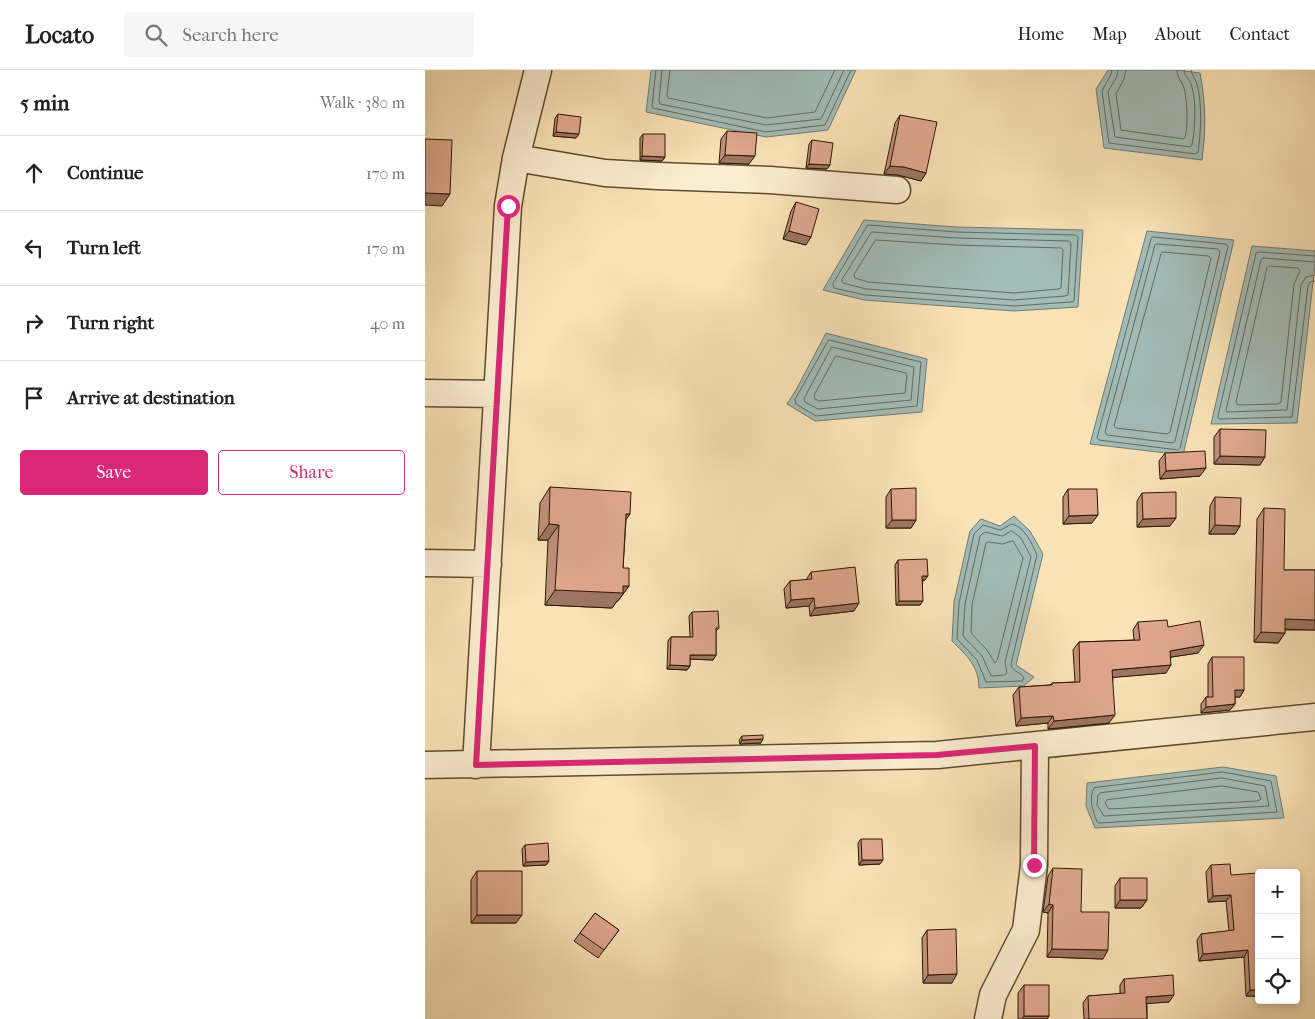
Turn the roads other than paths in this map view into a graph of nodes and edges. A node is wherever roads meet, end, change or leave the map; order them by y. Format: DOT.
graph roads {
  1 [pos="538,70"];
  2 [pos="516,158"];
  3 [pos="897,190"];
  4 [pos="425,393"];
  5 [pos="497,394"];
  6 [pos="425,563"];
  7 [pos="488,564"];
  8 [pos="1315,717"];
  9 [pos="1035,746"];
  10 [pos="425,765"];
  11 [pos="476,765"];
  12 [pos="988,1019"];
  1 -- 2 [label="street"];
  2 -- 3 [label="street"];
  2 -- 5 [label="street"];
  4 -- 5 [label="street"];
  5 -- 7 [label="street"];
  6 -- 7 [label="street"];
  7 -- 11 [label="street"];
  8 -- 9 [label="street"];
  9 -- 11 [label="street"];
  9 -- 12 [label="street"];
  10 -- 11 [label="street"];
}
